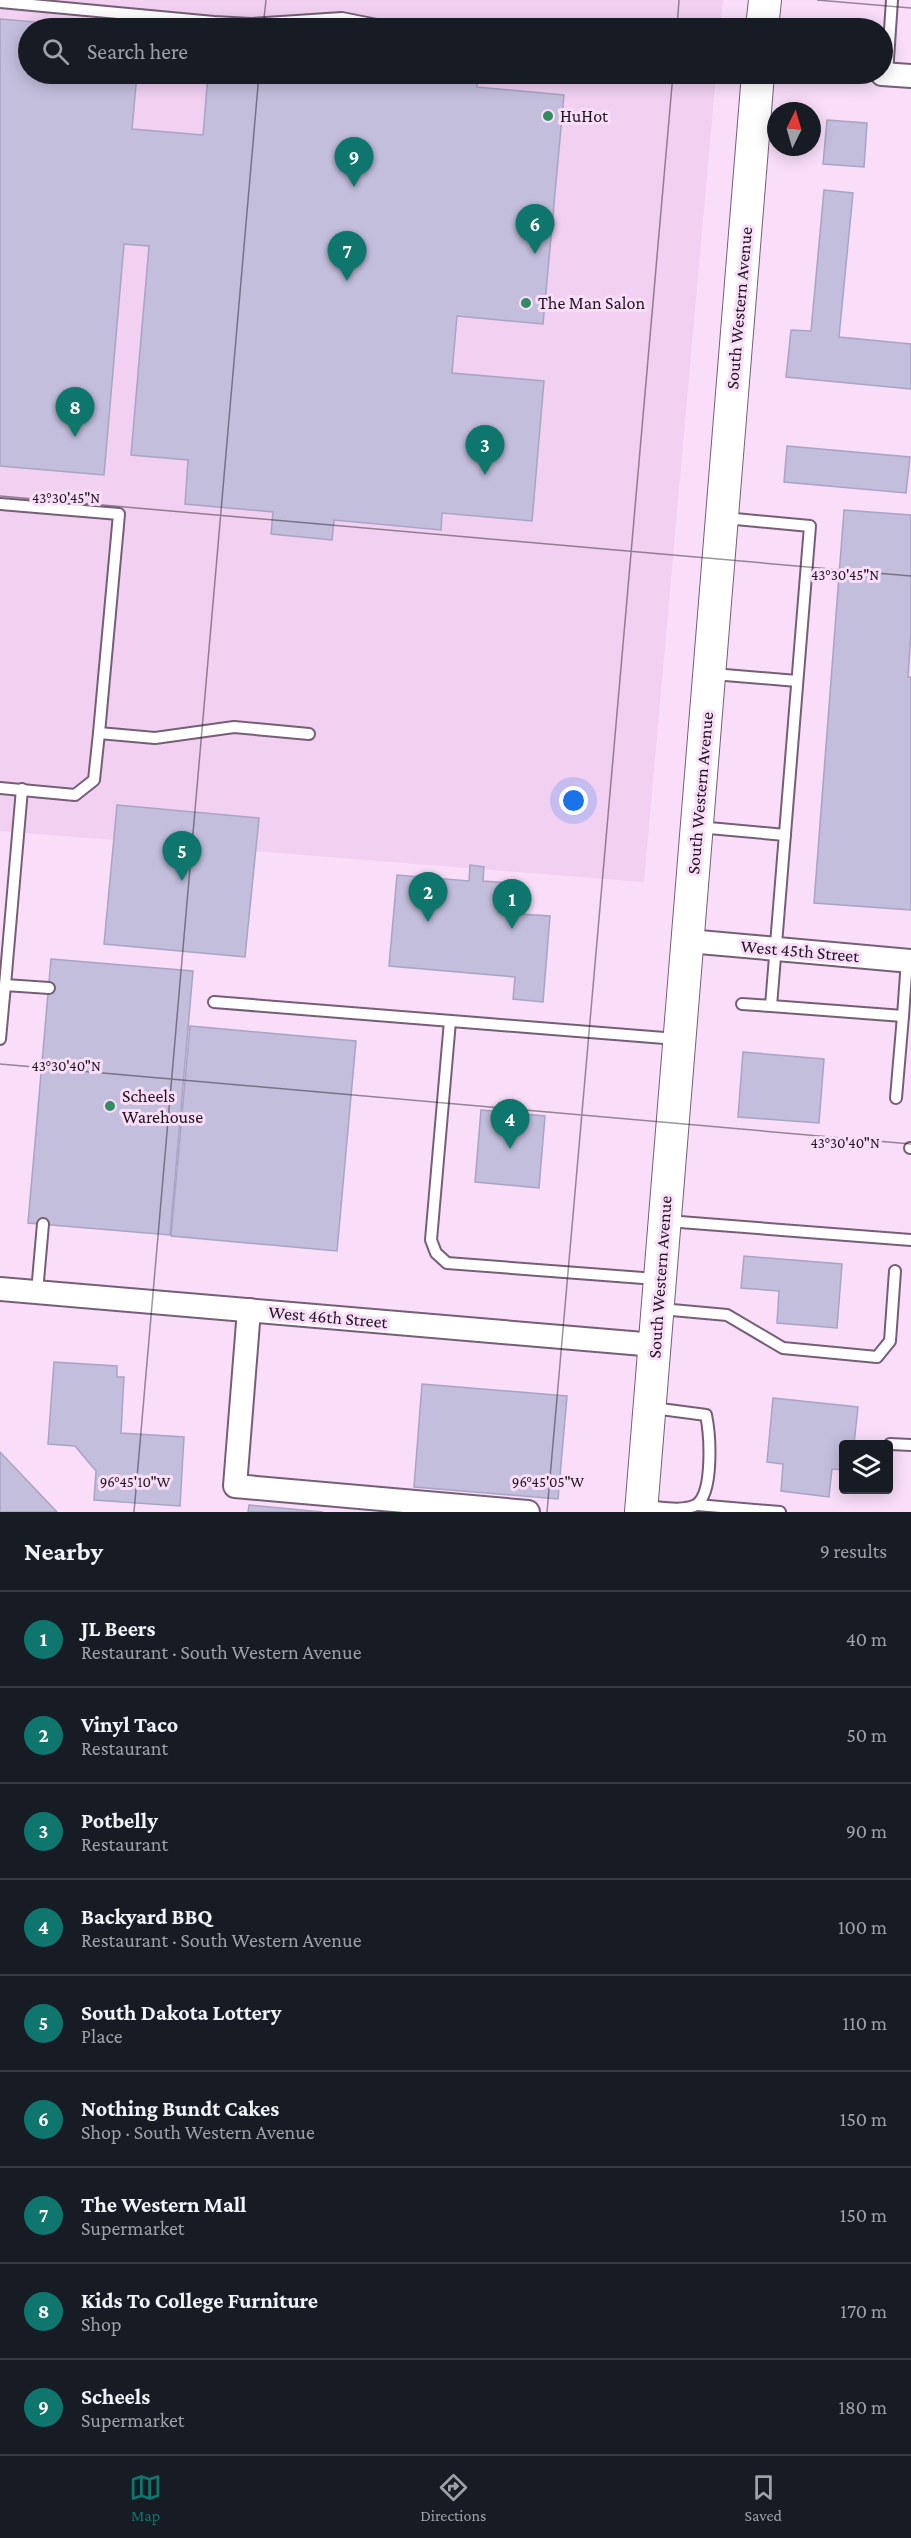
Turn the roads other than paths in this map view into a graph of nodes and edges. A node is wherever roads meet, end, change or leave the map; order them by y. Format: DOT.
graph roads {
  1 [pos="765,0"];
  2 [pos="892,0"];
  3 [pos="0,2"];
  4 [pos="171,18"];
  5 [pos="763,18"];
  6 [pos="890,18"];
  7 [pos="893,75"];
  8 [pos="911,76"];
  9 [pos="757,84"];
  10 [pos="0,504"];
  11 [pos="722,518"];
  12 [pos="710,674"];
  13 [pos="797,681"];
  14 [pos="99,733"];
  15 [pos="309,734"];
  16 [pos="0,788"];
  17 [pos="22,789"];
  18 [pos="698,827"];
  19 [pos="785,835"];
  20 [pos="688,941"];
  21 [pos="775,949"];
  22 [pos="909,961"];
  23 [pos="5,985"];
  24 [pos="49,988"];
  25 [pos="214,1002"];
  26 [pos="742,1004"];
  27 [pos="771,1006"];
  28 [pos="903,1016"];
  29 [pos="450,1021"];
  30 [pos="0,1039"];
  31 [pos="678,1039"];
  32 [pos="896,1098"];
  33 [pos="664,1221"];
  34 [pos="43,1224"];
  35 [pos="911,1240"];
  36 [pos="895,1271"];
  37 [pos="0,1289"];
  38 [pos="37,1292"];
  39 [pos="659,1294"];
  40 [pos="249,1310"];
  41 [pos="655,1345"];
  42 [pos="650,1408"];
  43 [pos="893,1444"];
  44 [pos="911,1445"];
  45 [pos="697,1505"];
  46 [pos="641,1509"];
  47 [pos="528,1512"];
  48 [pos="780,1512"];
  1 -- 5 [label="main road"];
  2 -- 6 [label="lane"];
  3 -- 4 [label="lane"];
  7 -- 8 [label="street"];
  9 -- 11 [label="main road, South Western Avenue"];
  10 -- 14 [label="lane"];
  11 -- 12 [label="main road, South Western Avenue"];
  11 -- 13 [label="lane"];
  12 -- 13 [label="lane"];
  12 -- 18 [label="main road, South Western Avenue"];
  13 -- 19 [label="lane"];
  14 -- 15 [label="lane"];
  14 -- 17 [label="lane"];
  16 -- 17 [label="lane"];
  17 -- 23 [label="lane"];
  18 -- 19 [label="lane"];
  18 -- 20 [label="main road, South Western Avenue"];
  19 -- 21 [label="lane"];
  20 -- 21 [label="street, West 45th Street"];
  20 -- 31 [label="main road, South Western Avenue"];
  21 -- 22 [label="street, West 45th Street"];
  21 -- 27 [label="lane"];
  22 -- 28 [label="lane"];
  23 -- 24 [label="lane"];
  23 -- 30 [label="lane"];
  25 -- 29 [label="lane"];
  26 -- 27 [label="lane"];
  27 -- 28 [label="lane"];
  28 -- 32 [label="lane"];
  29 -- 31 [label="lane"];
  29 -- 39 [label="lane"];
  31 -- 33 [label="main road, South Western Avenue"];
  33 -- 35 [label="lane"];
  33 -- 39 [label="main road, South Western Avenue"];
  34 -- 38 [label="lane"];
  36 -- 39 [label="lane"];
  37 -- 38 [label="street, West 46th Street"];
  38 -- 40 [label="street, West 46th Street"];
  39 -- 41 [label="main road, South Western Avenue"];
  40 -- 41 [label="street, West 46th Street"];
  40 -- 47 [label="street"];
  41 -- 42 [label="main road, South Western Avenue"];
  42 -- 45 [label="lane"];
  42 -- 46 [label="main road, South Western Avenue"];
  43 -- 44 [label="lane"];
  45 -- 46 [label="lane"];
  45 -- 48 [label="lane"];
}
